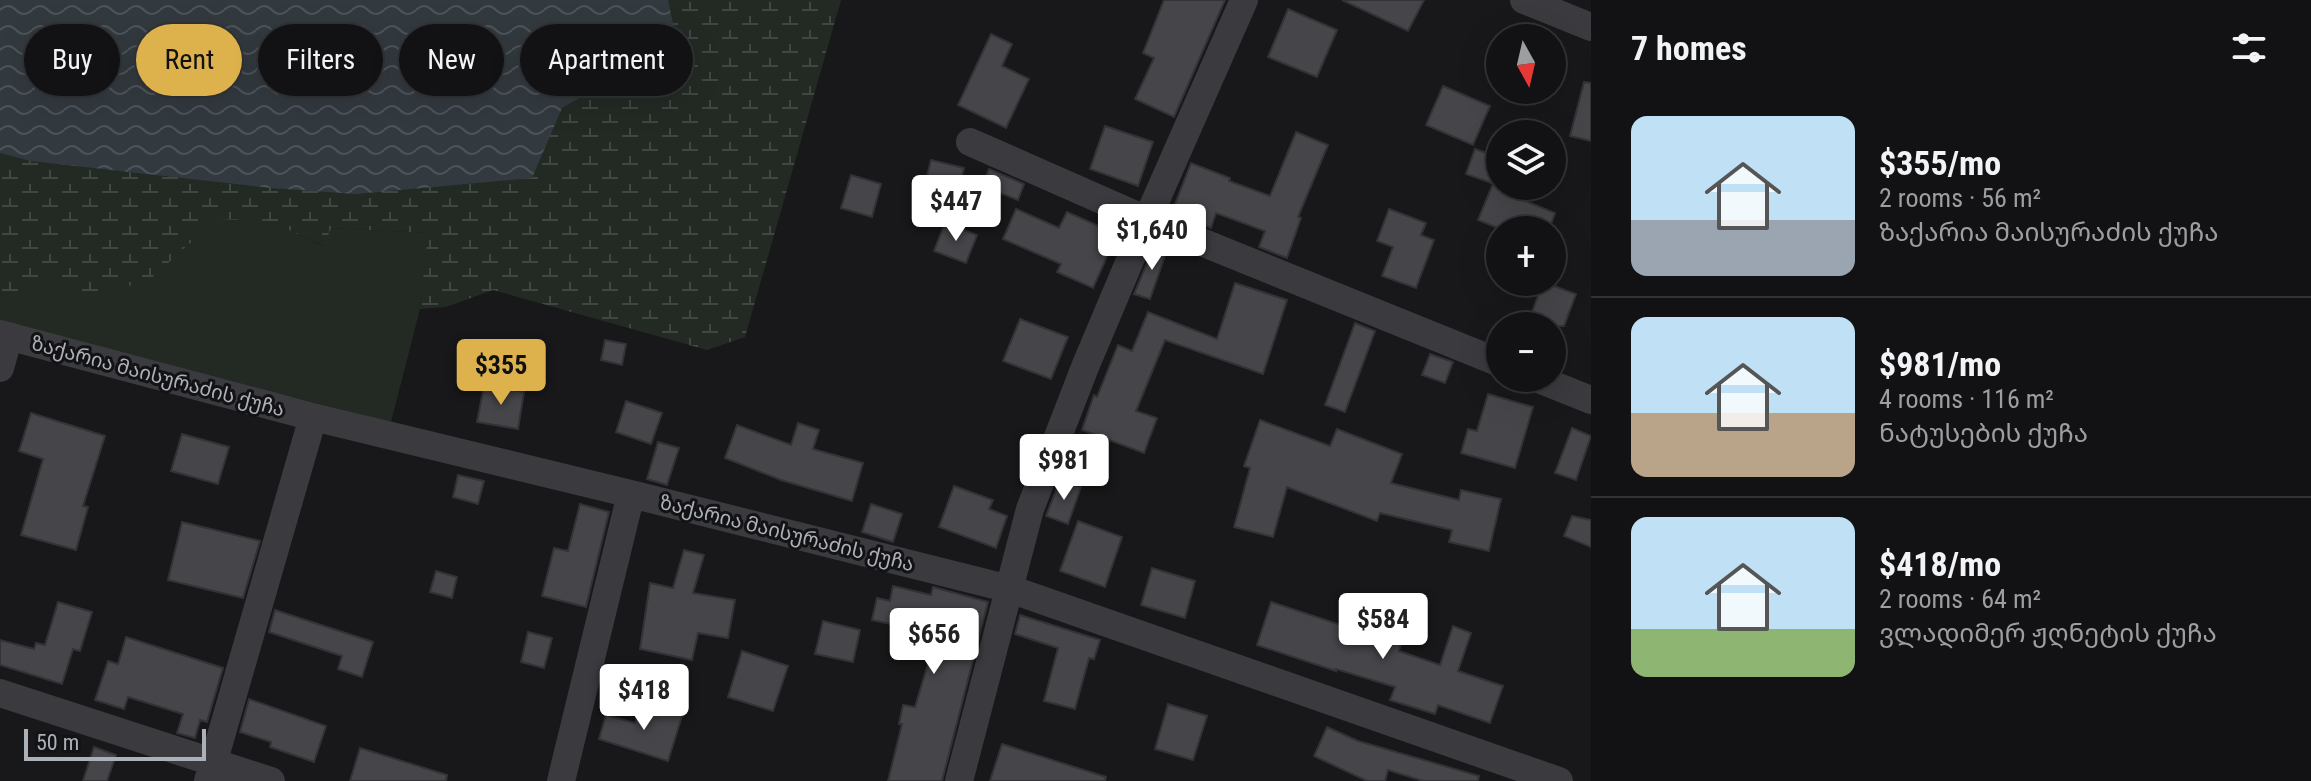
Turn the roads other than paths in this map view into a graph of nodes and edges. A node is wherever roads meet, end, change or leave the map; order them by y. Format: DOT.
graph roads {
  1 [pos="1244,0"];
  2 [pos="1524,0"];
  3 [pos="1591,27"];
  4 [pos="970,142"];
  5 [pos="1147,220"];
  6 [pos="4,335"];
  7 [pos="1486,357"];
  8 [pos="0,368"];
  9 [pos="1566,390"];
  10 [pos="1591,400"];
  11 [pos="313,417"];
  12 [pos="631,494"];
  13 [pos="1010,589"];
  14 [pos="0,693"];
  15 [pos="210,772"];
  16 [pos="271,781"];
  17 [pos="561,781"];
  18 [pos="959,781"];
  19 [pos="1559,781"];
  1 -- 5 [label="street"];
  2 -- 3 [label="street"];
  4 -- 5 [label="street"];
  5 -- 7 [label="street"];
  5 -- 13 [label="street"];
  6 -- 8 [label="street"];
  6 -- 11 [label="street, ზაქარია მაისურაძის ქუჩა"];
  9 -- 10 [label="street"];
  11 -- 12 [label="street, ზაქარია მაისურაძის ქუჩა"];
  11 -- 15 [label="street"];
  12 -- 13 [label="street, ზაქარია მაისურაძის ქუჩა"];
  12 -- 17 [label="street"];
  13 -- 18 [label="street"];
  13 -- 19 [label="street, ზაქარია მაისურაძის ქუჩა"];
  14 -- 15 [label="street"];
  15 -- 16 [label="street"];
}
